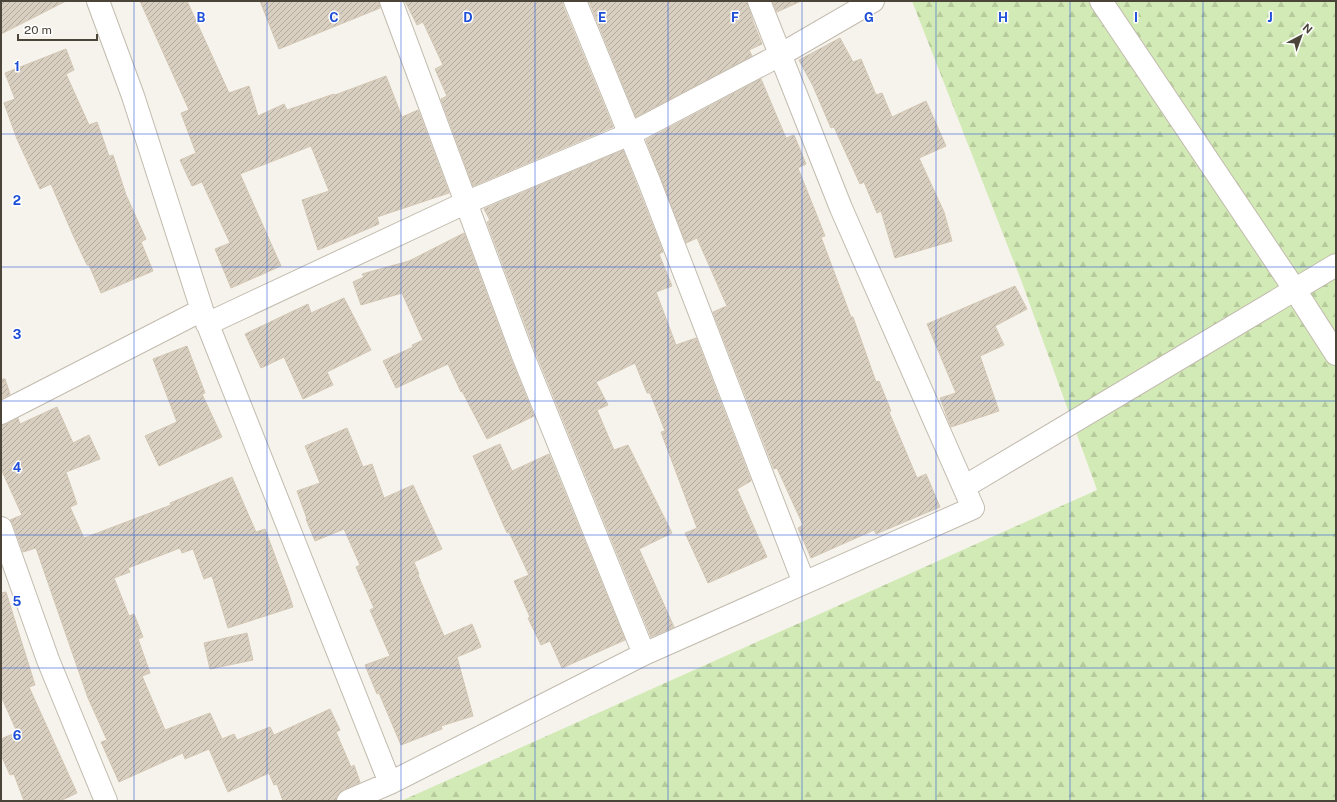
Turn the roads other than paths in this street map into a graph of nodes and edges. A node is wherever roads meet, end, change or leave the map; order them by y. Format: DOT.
graph roads {
  1 [pos="98,1"];
  2 [pos="391,1"];
  3 [pos="575,1"];
  4 [pos="759,1"];
  5 [pos="873,1"];
  6 [pos="1101,1"];
  7 [pos="780,55"];
  8 [pos="630,134"];
  9 [pos="465,203"];
  10 [pos="1336,265"];
  11 [pos="1295,290"];
  12 [pos="205,317"];
  13 [pos="1336,354"];
  14 [pos="1,413"];
  15 [pos="964,487"];
  16 [pos="1,528"];
  17 [pos="804,583"];
  18 [pos="644,654"];
  19 [pos="390,783"];
  20 [pos="106,801"];
  21 [pos="348,801"];
  1 -- 12 [label="street"];
  2 -- 9 [label="street"];
  3 -- 8 [label="street"];
  4 -- 7 [label="street"];
  5 -- 7 [label="street"];
  6 -- 11 [label="street"];
  7 -- 8 [label="street"];
  7 -- 15 [label="street"];
  8 -- 9 [label="street"];
  8 -- 17 [label="street"];
  9 -- 12 [label="street"];
  9 -- 18 [label="street"];
  10 -- 11 [label="street"];
  11 -- 13 [label="street"];
  11 -- 15 [label="street"];
  12 -- 14 [label="street"];
  12 -- 19 [label="street"];
  15 -- 17 [label="street"];
  16 -- 20 [label="street"];
  17 -- 18 [label="street"];
  18 -- 19 [label="street"];
  19 -- 21 [label="street"];
}
